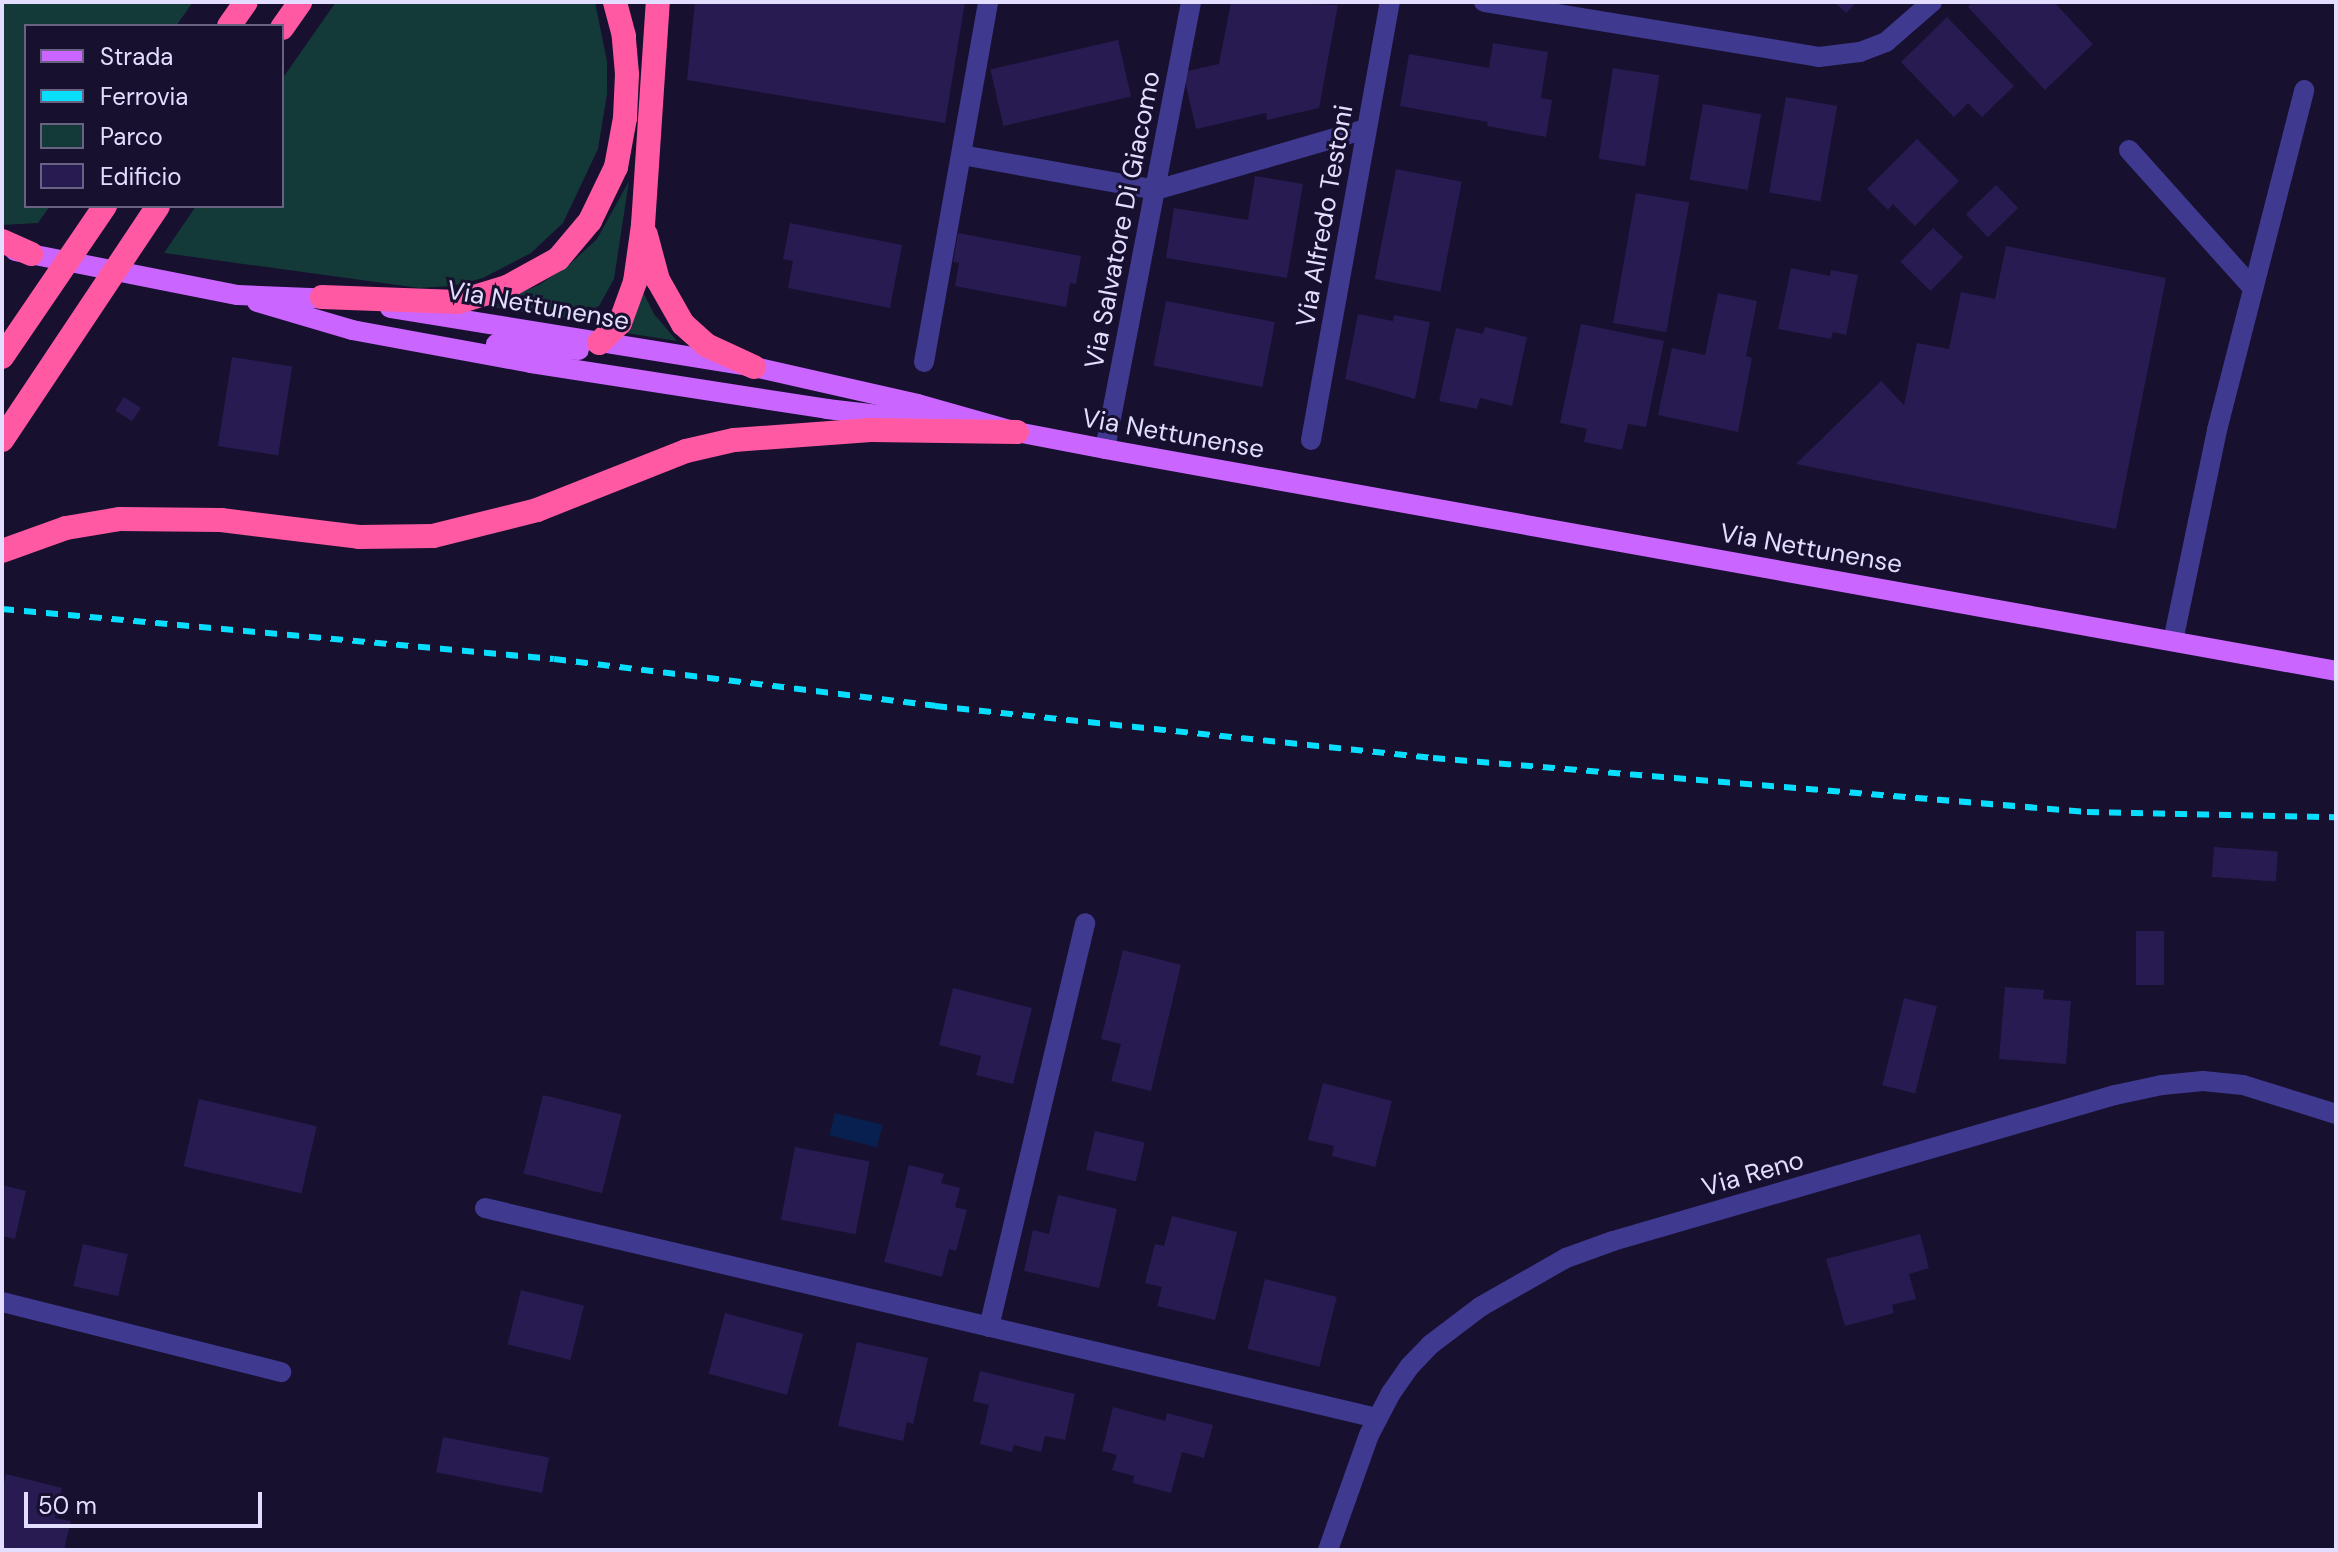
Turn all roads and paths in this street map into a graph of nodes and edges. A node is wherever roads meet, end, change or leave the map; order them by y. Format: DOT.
graph roads {
  1 [pos="239,2"];
  2 [pos="246,2"];
  3 [pos="300,2"];
  4 [pos="615,2"];
  5 [pos="658,2"];
  6 [pos="988,2"];
  7 [pos="1191,2"];
  8 [pos="1390,2"];
  9 [pos="1485,2"];
  10 [pos="1932,2"];
  11 [pos="229,24"];
  12 [pos="230,24"];
  13 [pos="284,25"];
  14 [pos="2304,90"];
  15 [pos="1366,129"];
  16 [pos="2129,150"];
  17 [pos="962,155"];
  18 [pos="1156,190"];
  19 [pos="104,208"];
  20 [pos="157,208"];
  21 [pos="643,225"];
  22 [pos="2,241"];
  23 [pos="2,249"];
  24 [pos="31,254"];
  25 [pos="2253,288"];
  26 [pos="238,295"];
  27 [pos="322,297"];
  28 [pos="352,330"];
  29 [pos="599,343"];
  30 [pos="2,357"];
  31 [pos="924,362"];
  32 [pos="754,367"];
  33 [pos="1017,432"];
  34 [pos="2,440"];
  35 [pos="1311,440"];
  36 [pos="1105,449"];
  37 [pos="2,551"];
  38 [pos="2173,641"];
  39 [pos="2336,671"];
  40 [pos="1085,923"];
  41 [pos="2336,1114"];
  42 [pos="485,1208"];
  43 [pos="2,1302"];
  44 [pos="989,1327"];
  45 [pos="281,1372"];
  46 [pos="1377,1418"];
  47 [pos="1328,1550"];
  1 -- 11 [label="highway"];
  2 -- 12 [label="highway"];
  3 -- 13 [label="highway"];
  4 -- 27 [label="highway"];
  5 -- 21 [label="highway"];
  6 -- 17 [label="street"];
  7 -- 18 [label="street, Via Salvatore Di Giacomo"];
  8 -- 15 [label="street, Via Alfredo Testoni"];
  9 -- 10 [label="street"];
  14 -- 25 [label="street"];
  15 -- 18 [label="street"];
  15 -- 35 [label="street, Via Alfredo Testoni"];
  16 -- 25 [label="street"];
  17 -- 18 [label="street"];
  17 -- 31 [label="street"];
  18 -- 36 [label="street, Via Salvatore Di Giacomo"];
  19 -- 30 [label="highway"];
  20 -- 34 [label="highway"];
  21 -- 29 [label="highway"];
  21 -- 32 [label="highway"];
  22 -- 24 [label="highway"];
  23 -- 24 [label="main road, Via Nettunense"];
  24 -- 26 [label="main road, Via Nettunense"];
  25 -- 38 [label="street"];
  26 -- 27 [label="main road, Via Nettunense"];
  26 -- 28 [label="main road"];
  27 -- 29 [label="main road, Via Nettunense"];
  28 -- 29 [label="main road"];
  28 -- 33 [label="main road"];
  29 -- 32 [label="main road, Via Nettunense"];
  32 -- 33 [label="main road, Via Nettunense"];
  33 -- 36 [label="main road, Via Nettunense"];
  33 -- 37 [label="highway"];
  36 -- 38 [label="main road, Via Nettunense"];
  38 -- 39 [label="main road, Via Nettunense"];
  40 -- 44 [label="street"];
  41 -- 46 [label="street, Via Reno"];
  42 -- 44 [label="street"];
  43 -- 45 [label="street"];
  44 -- 46 [label="street"];
  46 -- 47 [label="street, Via Reno"];
}
